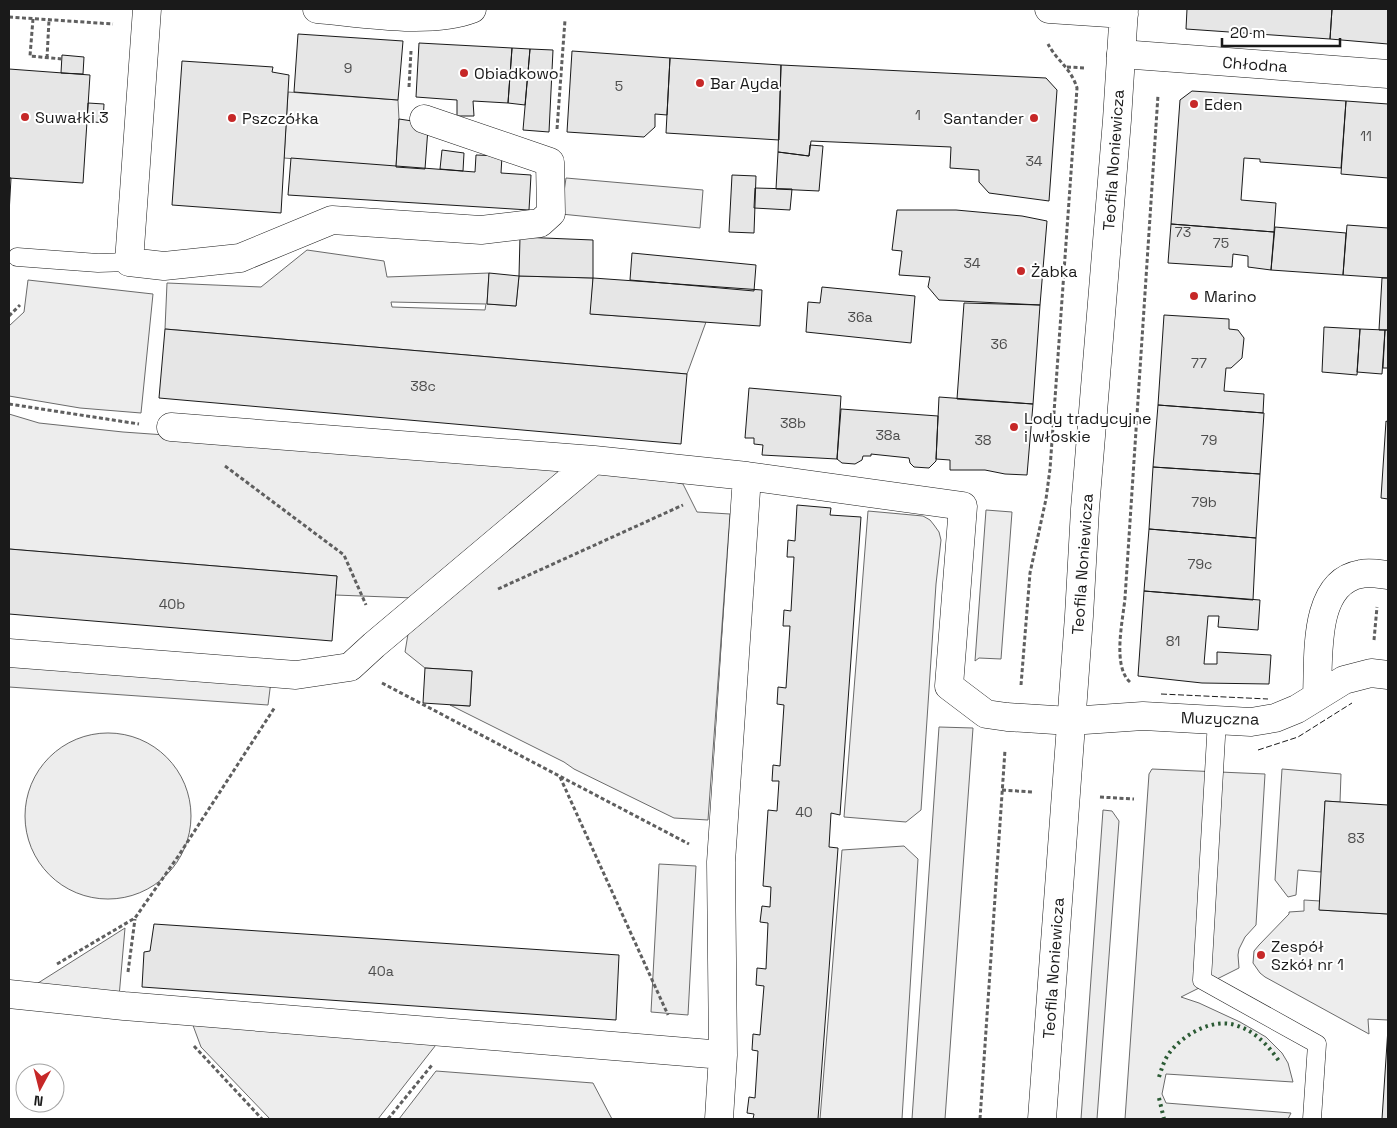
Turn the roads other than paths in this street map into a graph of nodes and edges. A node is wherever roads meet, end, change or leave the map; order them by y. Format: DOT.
graph roads {
  1 [pos="317,9"];
  2 [pos="472,9"];
  3 [pos="1049,9"];
  4 [pos="1124,11"];
  5 [pos="146,17"];
  6 [pos="1121,54"];
  7 [pos="1388,74"];
  8 [pos="424,119"];
  9 [pos="17,257"];
  10 [pos="130,262"];
  11 [pos="171,427"];
  12 [pos="594,460"];
  13 [pos="747,476"];
  14 [pos="1383,587"];
  15 [pos="9,653"];
  16 [pos="1388,675"];
  17 [pos="1317,696"];
  18 [pos="1218,720"];
  19 [pos="1070,721"];
  20 [pos="9,994"];
  21 [pos="723,1055"];
  22 [pos="719,1119"];
  23 [pos="1042,1119"];
  24 [pos="1312,1119"];
  1 -- 2 [label="street"];
  3 -- 4 [label="street"];
  4 -- 6 [label="street, Teofila Noniewicza"];
  5 -- 10 [label="street"];
  6 -- 7 [label="street, Chłodna"];
  6 -- 19 [label="street, Teofila Noniewicza"];
  8 -- 10 [label="street"];
  9 -- 10 [label="lane"];
  11 -- 12 [label="street"];
  12 -- 13 [label="street"];
  12 -- 15 [label="street"];
  13 -- 19 [label="street, Muzyczna"];
  13 -- 21 [label="street"];
  14 -- 17 [label="street"];
  16 -- 17 [label="street, Muzyczna"];
  17 -- 18 [label="street, Muzyczna"];
  18 -- 19 [label="street, Muzyczna"];
  18 -- 24 [label="lane"];
  19 -- 23 [label="street, Teofila Noniewicza"];
  20 -- 21 [label="street"];
  21 -- 22 [label="street"];
}
